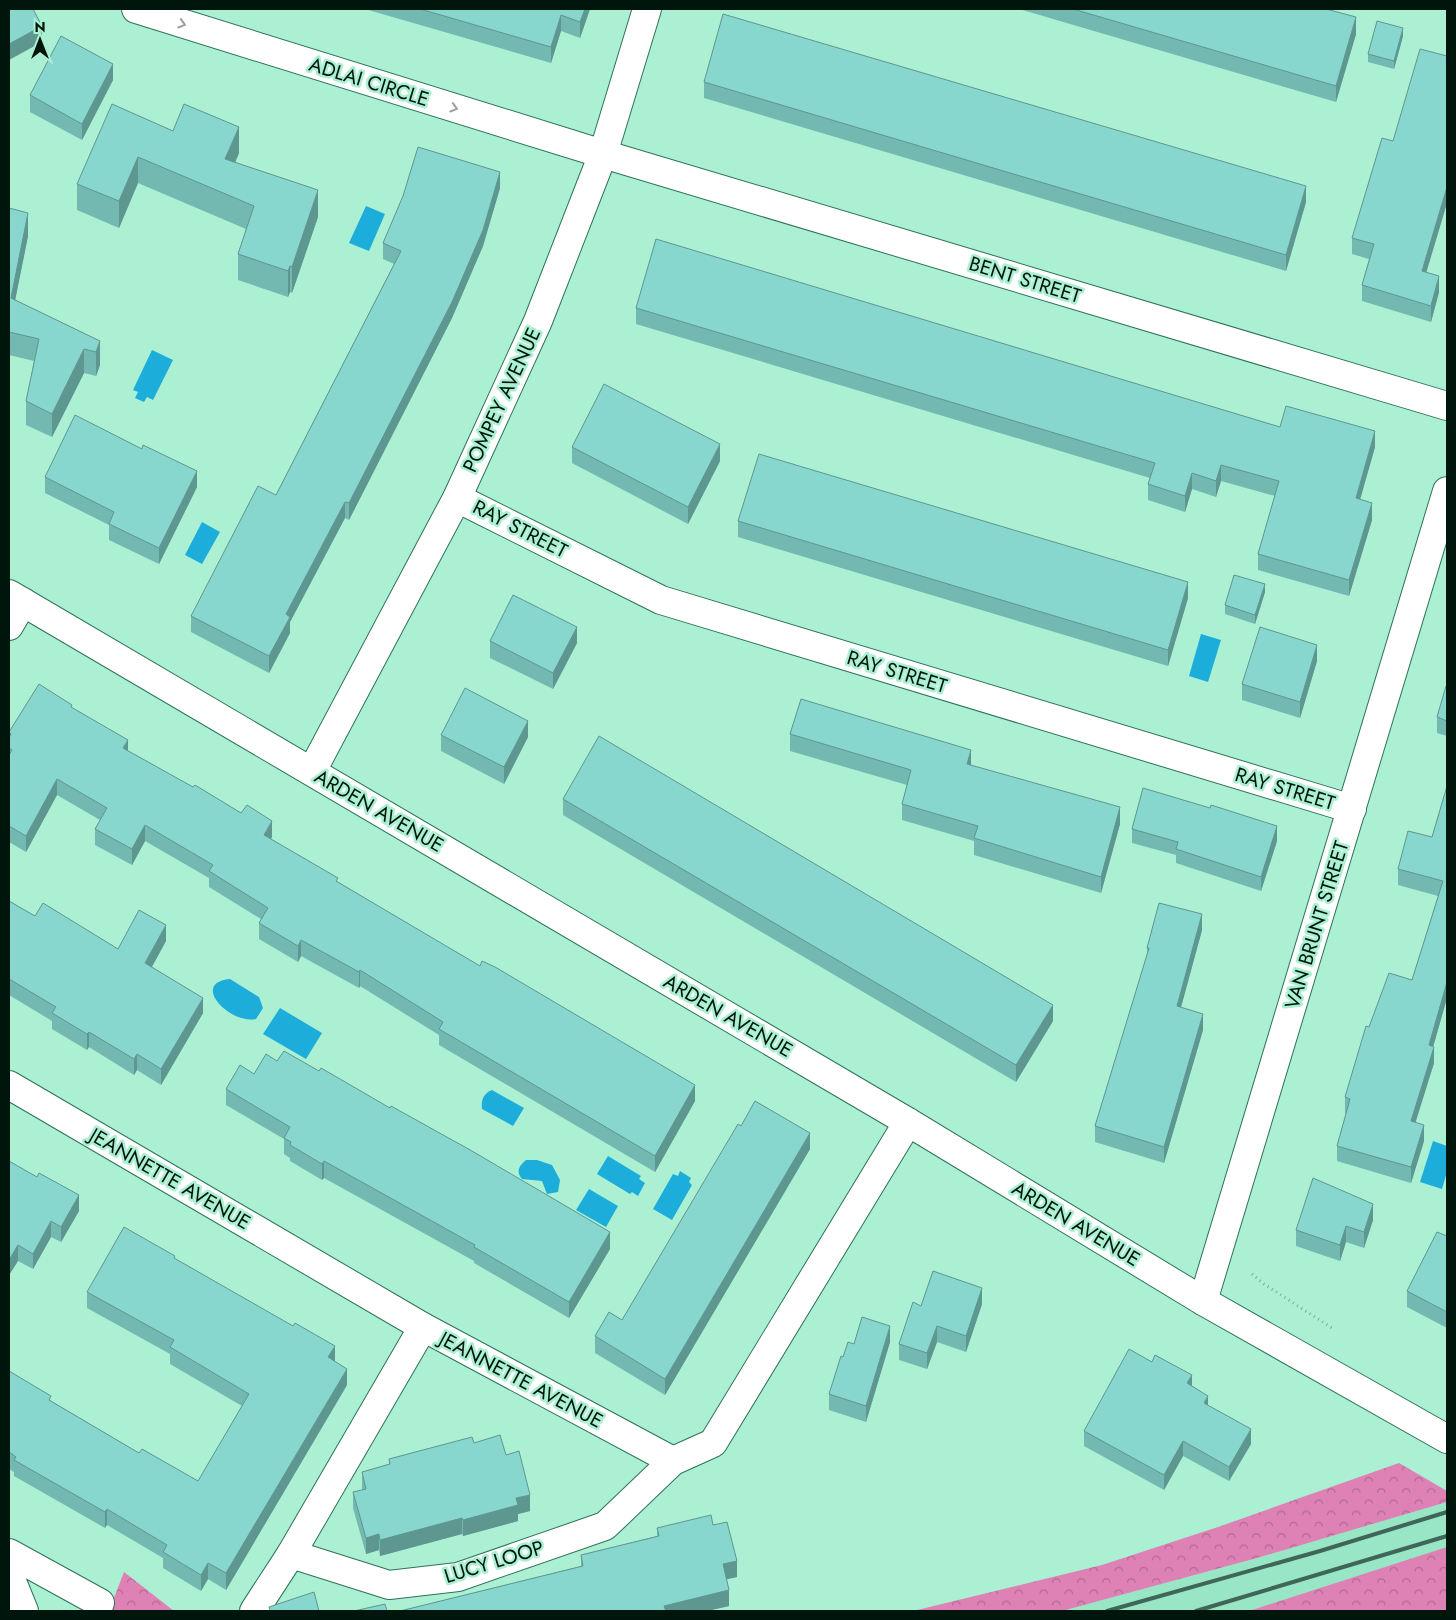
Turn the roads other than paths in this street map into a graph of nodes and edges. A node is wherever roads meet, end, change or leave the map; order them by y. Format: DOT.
graph roads {
  1 [pos="136,9"];
  2 [pos="647,9"];
  3 [pos="603,154"];
  4 [pos="1447,406"];
  5 [pos="1447,491"];
  6 [pos="457,498"];
  7 [pos="16,598"];
  8 [pos="9,626"];
  9 [pos="312,771"];
  10 [pos="1352,809"];
  11 [pos="9,1085"];
  12 [pos="908,1122"];
  13 [pos="1203,1301"];
  14 [pos="423,1327"];
  15 [pos="1445,1436"];
  16 [pos="673,1461"];
  17 [pos="9,1553"];
  18 [pos="291,1554"];
  19 [pos="9,1574"];
  20 [pos="100,1603"];
  21 [pos="24,1611"];
  22 [pos="254,1611"];
  1 -- 3 [label="street, ADLAI CIRCLE, one-way"];
  2 -- 3 [label="street, POMPEY AVENUE"];
  3 -- 4 [label="street, BENT STREET"];
  3 -- 6 [label="street, POMPEY AVENUE"];
  5 -- 10 [label="street, VAN BRUNT STREET"];
  6 -- 9 [label="street, POMPEY AVENUE"];
  6 -- 10 [label="street, RAY STREET"];
  7 -- 8 [label="street"];
  7 -- 9 [label="street, ARDEN AVENUE"];
  9 -- 12 [label="street, ARDEN AVENUE"];
  10 -- 13 [label="street, VAN BRUNT STREET"];
  11 -- 14 [label="street, JEANNETTE AVENUE"];
  12 -- 13 [label="street, ARDEN AVENUE"];
  12 -- 16 [label="street"];
  13 -- 15 [label="street, ARDEN AVENUE"];
  14 -- 16 [label="street, JEANNETTE AVENUE"];
  14 -- 18 [label="street"];
  16 -- 18 [label="street, LUCY LOOP"];
  17 -- 20 [label="street"];
  18 -- 22 [label="street"];
  19 -- 21 [label="street"];
}
